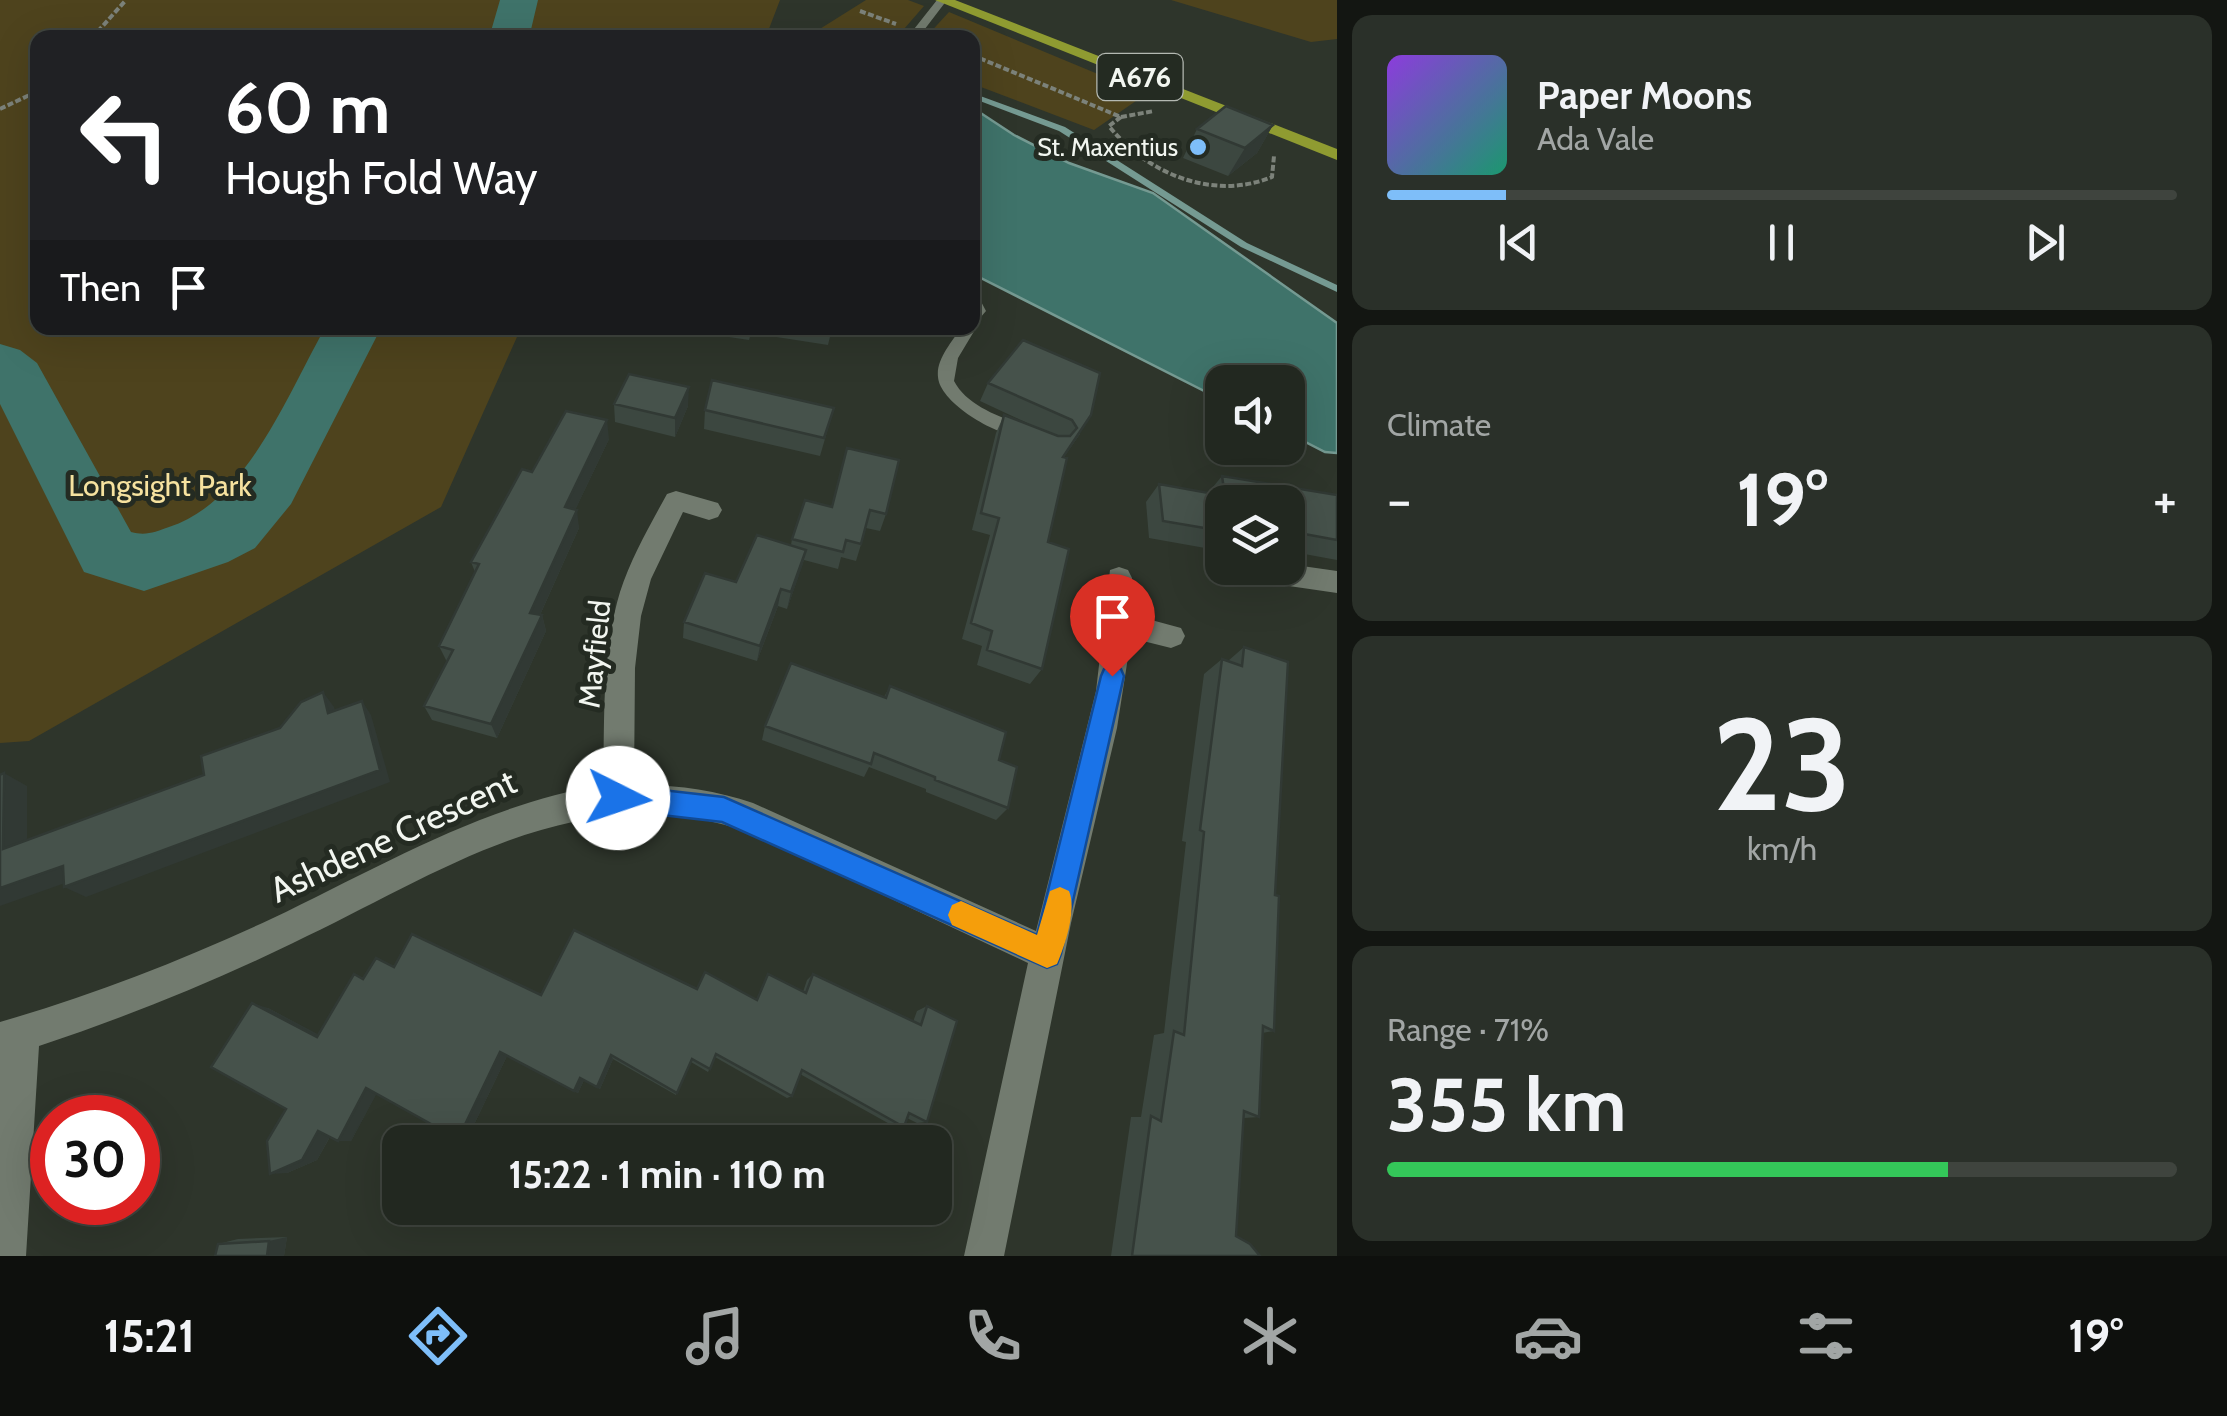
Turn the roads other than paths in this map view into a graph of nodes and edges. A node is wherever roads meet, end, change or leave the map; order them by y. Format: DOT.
graph roads {
  1 [pos="942,0"];
  2 [pos="918,30"];
  3 [pos="1337,155"];
  4 [pos="964,335"];
  5 [pos="1036,438"];
  6 [pos="709,510"];
  7 [pos="1305,577"];
  8 [pos="1119,578"];
  9 [pos="1337,582"];
  10 [pos="1122,624"];
  11 [pos="1171,636"];
  12 [pos="618,798"];
  13 [pos="1047,954"];
  14 [pos="11,1037"];
  15 [pos="6,1256"];
  16 [pos="984,1256"];
  1 -- 2 [label="lane"];
  1 -- 3 [label="main road, A676"];
  4 -- 5 [label="lane"];
  6 -- 12 [label="street, Mayfield"];
  7 -- 9 [label="street"];
  8 -- 10 [label="street"];
  10 -- 11 [label="street"];
  10 -- 13 [label="street"];
  12 -- 13 [label="street, Ashdene Crescent"];
  12 -- 14 [label="street, Ashdene Crescent"];
  13 -- 16 [label="street"];
  14 -- 15 [label="street"];
}
